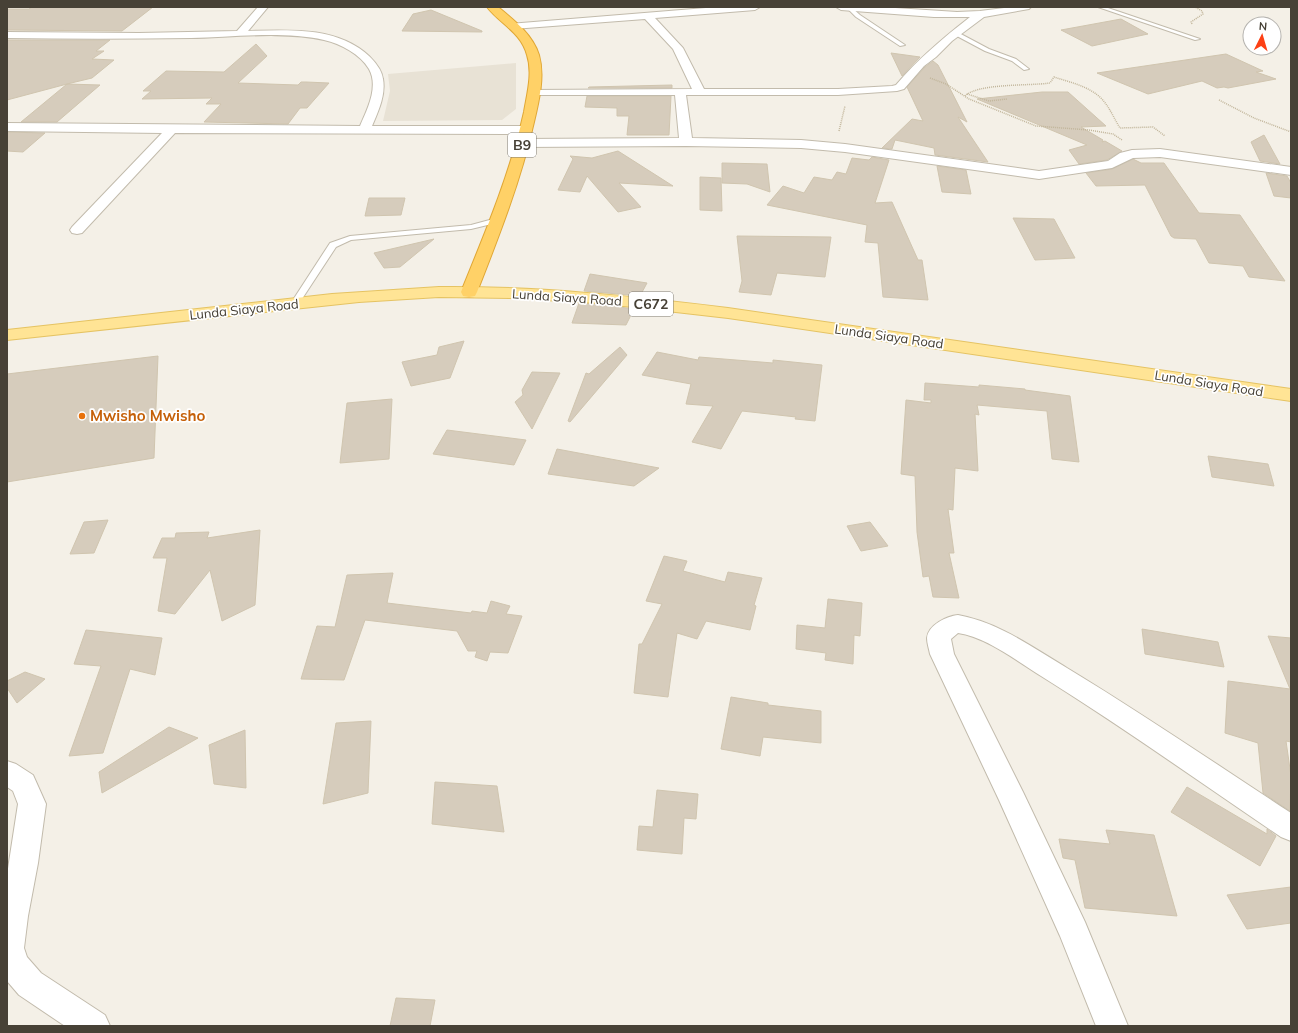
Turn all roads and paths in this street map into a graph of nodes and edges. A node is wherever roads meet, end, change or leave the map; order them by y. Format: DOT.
graph roads {
  1 [pos="263,7"];
  2 [pos="492,7"];
  3 [pos="755,7"];
  4 [pos="841,7"];
  5 [pos="848,7"];
  6 [pos="1026,7"];
  7 [pos="1100,7"];
  8 [pos="714,8"];
  9 [pos="981,14"];
  10 [pos="647,16"];
  11 [pos="513,26"];
  12 [pos="240,34"];
  13 [pos="957,34"];
  14 [pos="7,35"];
  15 [pos="1197,39"];
  16 [pos="902,45"];
  17 [pos="1026,69"];
  18 [pos="913,73"];
  19 [pos="680,91"];
  20 [pos="699,91"];
  21 [pos="534,92"];
  22 [pos="862,92"];
  23 [pos="966,95"];
  24 [pos="1007,99"];
  25 [pos="1219,100"];
  26 [pos="7,127"];
  27 [pos="172,129"];
  28 [pos="364,130"];
  29 [pos="526,130"];
  30 [pos="1291,132"];
  31 [pos="686,142"];
  32 [pos="522,144"];
  33 [pos="819,146"];
  34 [pos="1186,156"];
  35 [pos="1121,159"];
  36 [pos="1291,171"];
  37 [pos="497,220"];
  38 [pos="77,230"];
  39 [pos="469,292"];
  40 [pos="295,303"];
  41 [pos="7,335"];
  42 [pos="1291,395"];
  43 [pos="7,772"];
  44 [pos="1291,828"];
  45 [pos="11,968"];
  46 [pos="94,1026"];
  47 [pos="1112,1026"];
  1 -- 12 [label="street"];
  2 -- 11 [label="highway, B9"];
  3 -- 8 [label="street"];
  4 -- 5 [label="street"];
  5 -- 9 [label="street"];
  5 -- 16 [label="lane"];
  6 -- 9 [label="street"];
  7 -- 15 [label="lane"];
  8 -- 10 [label="street"];
  9 -- 13 [label="street"];
  10 -- 11 [label="street"];
  10 -- 20 [label="street"];
  11 -- 21 [label="highway, B9"];
  12 -- 14 [label="street"];
  12 -- 28 [label="street"];
  13 -- 17 [label="lane"];
  13 -- 18 [label="street"];
  18 -- 22 [label="street"];
  18 -- 23 [label="path"];
  19 -- 20 [label="street"];
  19 -- 21 [label="street"];
  19 -- 31 [label="street"];
  20 -- 22 [label="street"];
  21 -- 29 [label="highway, B9"];
  22 -- 33 [label="path"];
  23 -- 24 [label="path"];
  23 -- 34 [label="path"];
  23 -- 35 [label="path"];
  25 -- 30 [label="path"];
  26 -- 27 [label="street"];
  27 -- 28 [label="street"];
  27 -- 38 [label="street"];
  28 -- 29 [label="street"];
  29 -- 32 [label="highway, B9"];
  31 -- 32 [label="street"];
  31 -- 33 [label="street"];
  32 -- 37 [label="highway, B9"];
  33 -- 35 [label="street"];
  34 -- 35 [label="street"];
  34 -- 36 [label="street"];
  37 -- 39 [label="highway, B9"];
  37 -- 40 [label="lane"];
  39 -- 40 [label="main road, Lunda Siaya Road / C672"];
  39 -- 42 [label="main road, Lunda Siaya Road / C672"];
  40 -- 41 [label="main road, Lunda Siaya Road / C672"];
  43 -- 45 [label="street"];
  44 -- 47 [label="street"];
  45 -- 46 [label="street"];
}
